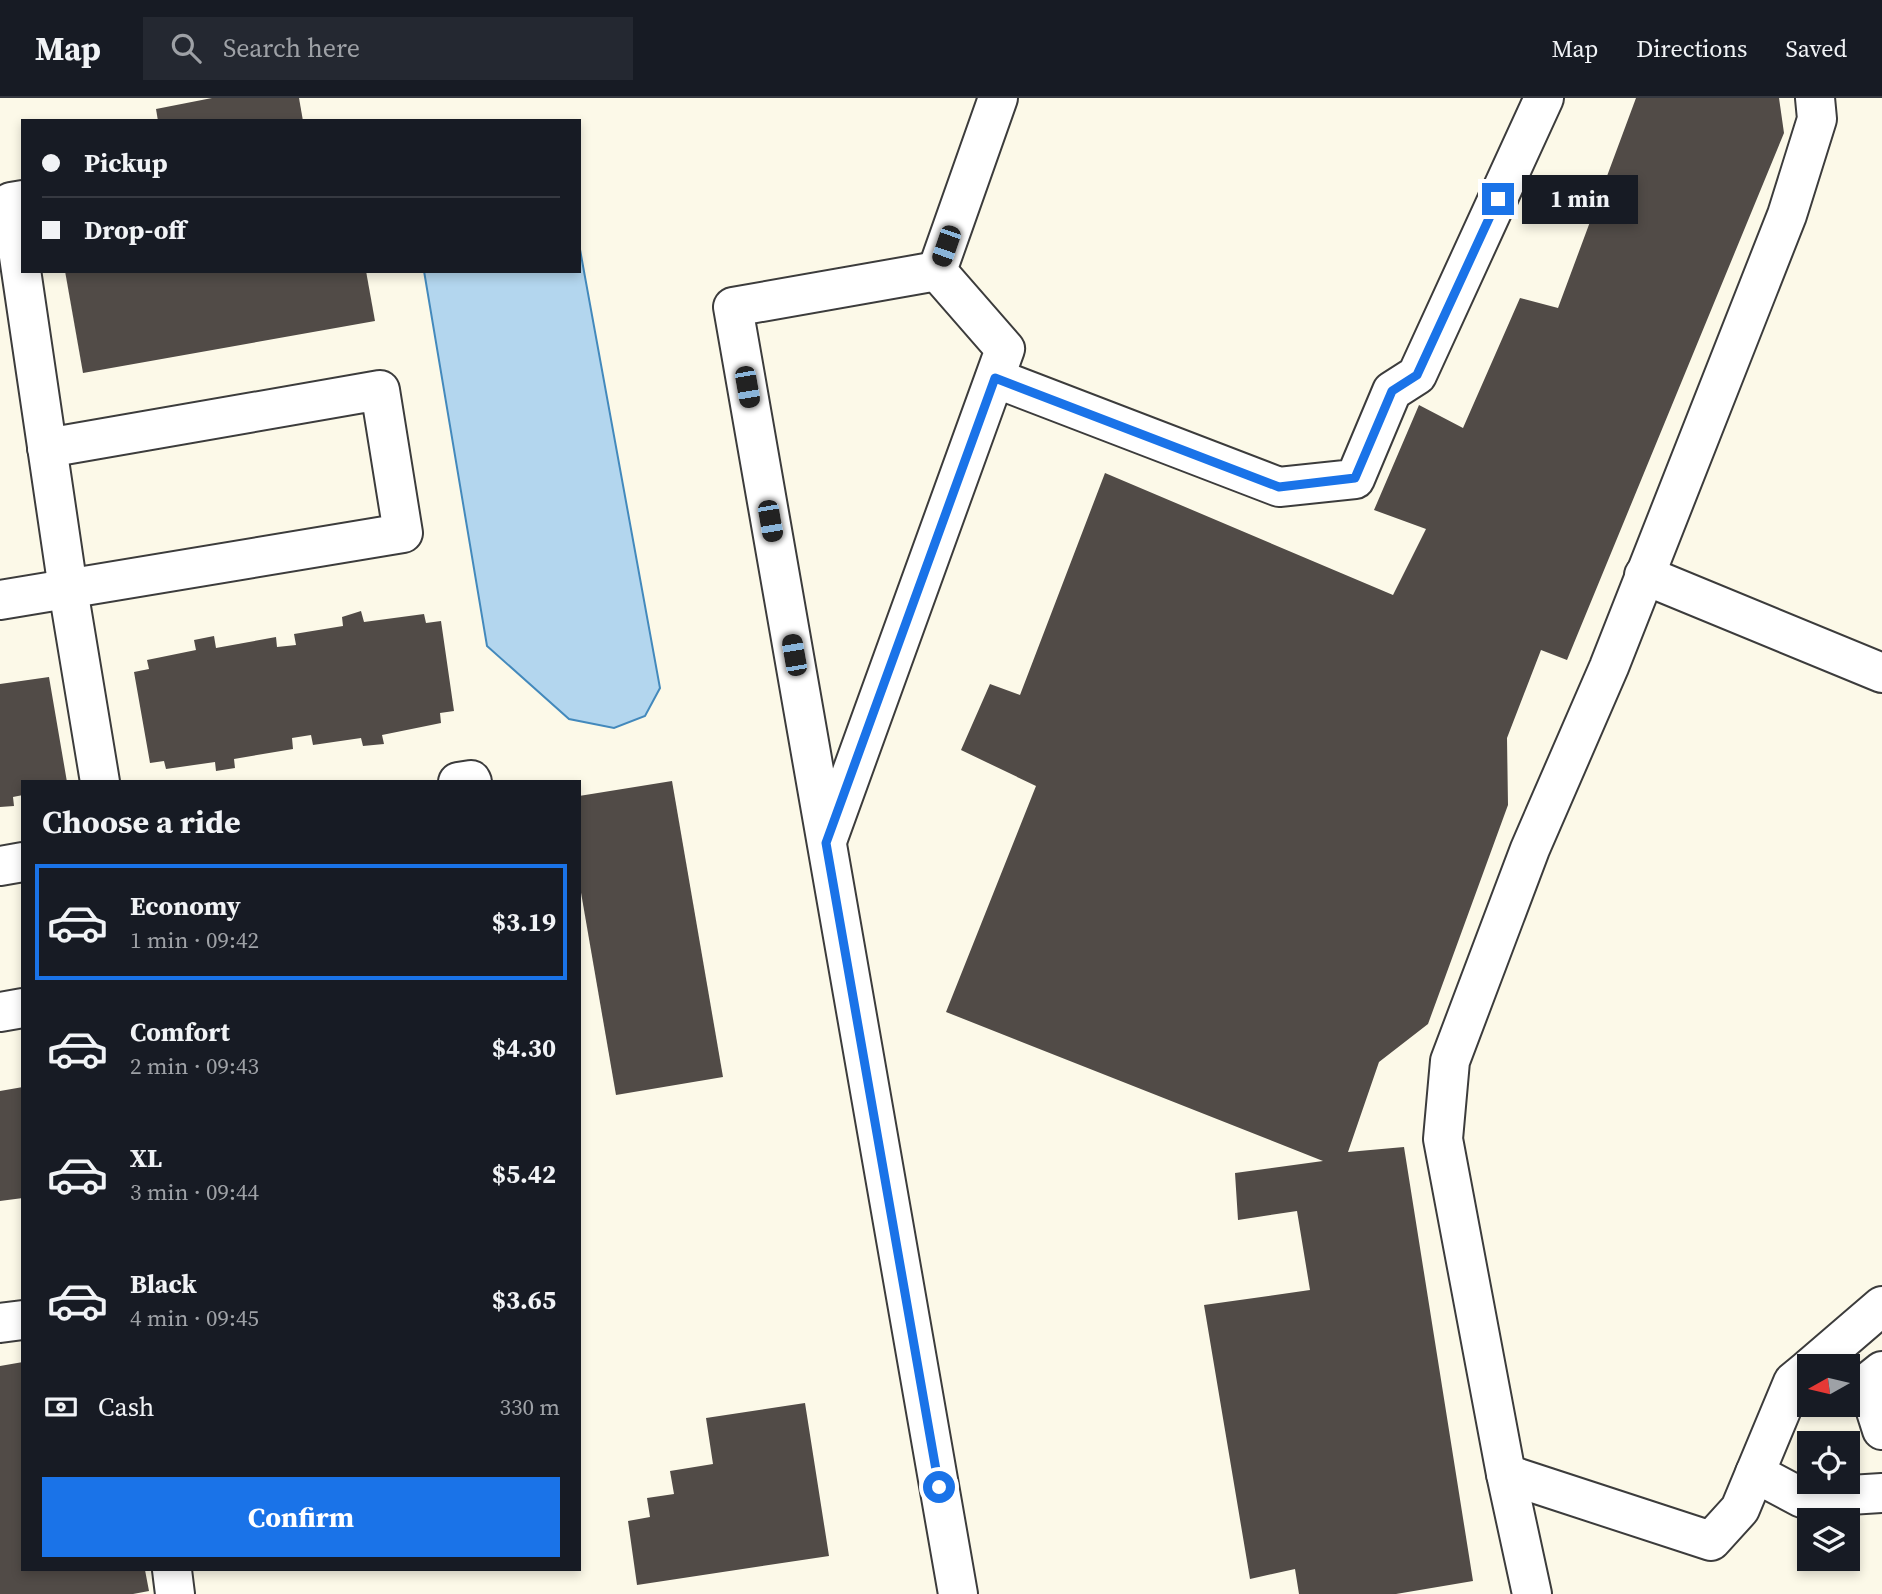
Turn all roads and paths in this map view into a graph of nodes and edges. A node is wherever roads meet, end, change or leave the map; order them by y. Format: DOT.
graph roads {
  1 [pos="998,98"];
  2 [pos="1544,98"];
  3 [pos="1815,98"];
  4 [pos="21,200"];
  5 [pos="21,270"];
  6 [pos="937,271"];
  7 [pos="21,273"];
  8 [pos="995,378"];
  9 [pos="47,448"];
  10 [pos="1644,575"];
  11 [pos="68,589"];
  12 [pos="0,600"];
  13 [pos="1882,673"];
  14 [pos="100,780"];
  15 [pos="826,843"];
  16 [pos="21,862"];
  17 [pos="0,866"];
  18 [pos="21,1008"];
  19 [pos="0,1012"];
  20 [pos="1882,1306"];
  21 [pos="21,1320"];
  22 [pos="0,1323"];
  23 [pos="1825,1354"];
  24 [pos="1882,1371"];
  25 [pos="1797,1378"];
  26 [pos="1882,1430"];
  27 [pos="1755,1473"];
  28 [pos="1506,1474"];
  29 [pos="1882,1493"];
  30 [pos="172,1571"];
  31 [pos="175,1594"];
  32 [pos="958,1594"];
  33 [pos="1532,1594"];
  1 -- 6 [label="lane"];
  2 -- 8 [label="lane"];
  3 -- 10 [label="lane"];
  4 -- 5 [label="lane"];
  6 -- 8 [label="lane"];
  6 -- 15 [label="lane"];
  7 -- 9 [label="lane"];
  8 -- 15 [label="lane"];
  9 -- 11 [label="lane"];
  9 -- 11 [label="lane"];
  10 -- 13 [label="lane"];
  10 -- 28 [label="lane"];
  11 -- 12 [label="lane"];
  11 -- 14 [label="lane"];
  15 -- 32 [label="lane"];
  16 -- 17 [label="lane"];
  18 -- 19 [label="lane"];
  20 -- 23 [label="lane"];
  21 -- 22 [label="lane"];
  24 -- 26 [label="lane"];
  25 -- 27 [label="lane"];
  27 -- 28 [label="lane"];
  27 -- 29 [label="lane"];
  28 -- 33 [label="lane"];
  30 -- 31 [label="lane"];
}
